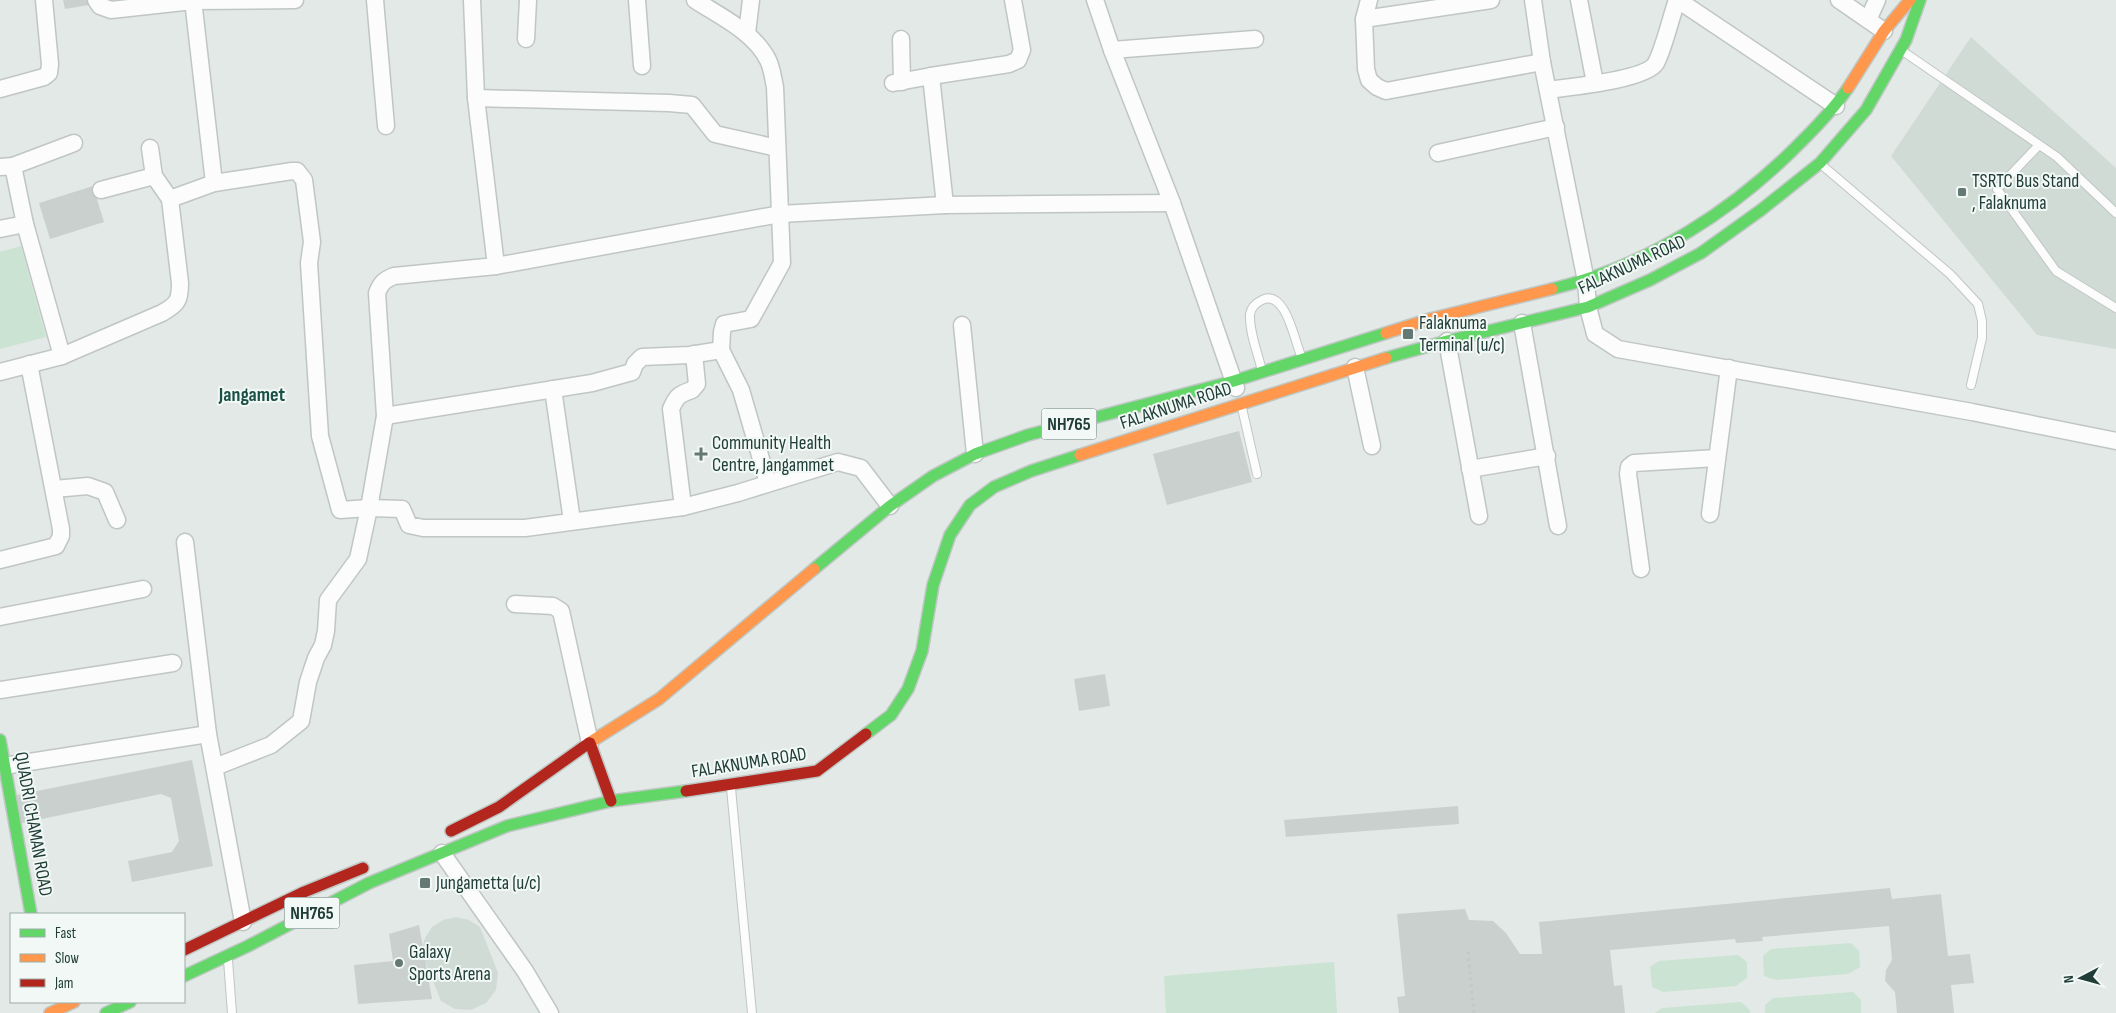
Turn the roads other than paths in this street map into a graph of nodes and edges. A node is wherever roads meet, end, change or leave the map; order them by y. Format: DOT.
graph roads {
  1 [pos="44,0"];
  2 [pos="96,0"];
  3 [pos="295,0"];
  4 [pos="375,0"];
  5 [pos="472,0"];
  6 [pos="528,0"];
  7 [pos="637,0"];
  8 [pos="696,0"];
  9 [pos="751,0"];
  10 [pos="1013,0"];
  11 [pos="1095,0"];
  12 [pos="1369,0"];
  13 [pos="1491,0"];
  14 [pos="1533,0"];
  15 [pos="1580,0"];
  16 [pos="1677,0"];
  17 [pos="1839,0"];
  18 [pos="1876,0"];
  19 [pos="1910,0"];
  20 [pos="1920,0"];
  21 [pos="193,1"];
  22 [pos="1364,19"];
  23 [pos="1868,20"];
  24 [pos="1884,31"];
  25 [pos="747,34"];
  26 [pos="526,39"];
  27 [pos="901,39"];
  28 [pos="1255,39"];
  29 [pos="1112,50"];
  30 [pos="1900,50"];
  31 [pos="1542,62"];
  32 [pos="642,66"];
  33 [pos="931,76"];
  34 [pos="1595,84"];
  35 [pos="0,89"];
  36 [pos="1548,90"];
  37 [pos="476,98"];
  38 [pos="1836,106"];
  39 [pos="386,126"];
  40 [pos="1556,127"];
  41 [pos="74,143"];
  42 [pos="2039,145"];
  43 [pos="150,148"];
  44 [pos="777,148"];
  45 [pos="1438,153"];
  46 [pos="1820,163"];
  47 [pos="7,166"];
  48 [pos="154,176"];
  49 [pos="214,183"];
  50 [pos="102,190"];
  51 [pos="170,200"];
  52 [pos="1753,201"];
  53 [pos="1172,203"];
  54 [pos="945,205"];
  55 [pos="2116,213"];
  56 [pos="780,214"];
  57 [pos="25,224"];
  58 [pos="0,229"];
  59 [pos="496,266"];
  60 [pos="1586,281"];
  61 [pos="1588,307"];
  62 [pos="2116,308"];
  63 [pos="1522,323"];
  64 [pos="962,326"];
  65 [pos="1447,341"];
  66 [pos="721,350"];
  67 [pos="694,354"];
  68 [pos="62,356"];
  69 [pos="1302,358"];
  70 [pos="29,364"];
  71 [pos="1355,367"];
  72 [pos="1729,368"];
  73 [pos="0,372"];
  74 [pos="1262,372"];
  75 [pos="1234,381"];
  76 [pos="1971,385"];
  77 [pos="553,389"];
  78 [pos="1241,403"];
  79 [pos="385,416"];
  80 [pos="2116,441"];
  81 [pos="1372,446"];
  82 [pos="975,454"];
  83 [pos="1547,456"];
  84 [pos="1717,458"];
  85 [pos="1470,469"];
  86 [pos="1257,474"];
  87 [pos="768,482"];
  88 [pos="54,489"];
  89 [pos="890,506"];
  90 [pos="682,507"];
  91 [pos="369,508"];
  92 [pos="1710,514"];
  93 [pos="1479,516"];
  94 [pos="117,520"];
  95 [pos="572,521"];
  96 [pos="1558,526"];
  97 [pos="185,542"];
  98 [pos="0,560"];
  99 [pos="1641,569"];
  100 [pos="143,589"];
  101 [pos="515,604"];
  102 [pos="0,617"];
  103 [pos="173,663"];
  104 [pos="0,690"];
  105 [pos="208,734"];
  106 [pos="0,740"];
  107 [pos="590,743"];
  108 [pos="4,766"];
  109 [pos="215,767"];
  110 [pos="730,784"];
  111 [pos="611,801"];
  112 [pos="6,804"];
  113 [pos="442,836"];
  114 [pos="442,853"];
  115 [pos="370,866"];
  116 [pos="31,913"];
  117 [pos="242,922"];
  118 [pos="185,950"];
  119 [pos="228,955"];
  120 [pos="185,976"];
  121 [pos="72,1003"];
  122 [pos="128,1003"];
  123 [pos="49,1013"];
  124 [pos="106,1013"];
  125 [pos="232,1013"];
  126 [pos="550,1013"];
  127 [pos="752,1013"];
  1 -- 35 [label="street"];
  2 -- 21 [label="street"];
  3 -- 21 [label="street"];
  4 -- 39 [label="street"];
  5 -- 37 [label="street"];
  6 -- 26 [label="street"];
  7 -- 32 [label="street"];
  8 -- 25 [label="street"];
  9 -- 25 [label="street"];
  10 -- 33 [label="street"];
  11 -- 29 [label="street"];
  12 -- 22 [label="street"];
  13 -- 22 [label="street"];
  14 -- 31 [label="street"];
  15 -- 34 [label="street"];
  16 -- 34 [label="street"];
  16 -- 38 [label="street"];
  17 -- 23 [label="street"];
  18 -- 23 [label="street"];
  19 -- 24 [label="main road, FALAKNUMA ROAD / NH765"];
  20 -- 30 [label="main road, FALAKNUMA ROAD / NH765"];
  21 -- 49 [label="street"];
  22 -- 31 [label="street"];
  23 -- 24 [label="street"];
  24 -- 38 [label="main road, FALAKNUMA ROAD / NH765"];
  25 -- 44 [label="street"];
  27 -- 33 [label="street"];
  28 -- 29 [label="street"];
  29 -- 53 [label="street"];
  30 -- 42 [label="lane"];
  30 -- 46 [label="main road, FALAKNUMA ROAD / NH765"];
  31 -- 36 [label="street"];
  33 -- 54 [label="street"];
  34 -- 36 [label="street"];
  36 -- 40 [label="street"];
  37 -- 44 [label="street"];
  37 -- 59 [label="street"];
  38 -- 52 [label="main road, FALAKNUMA ROAD / NH765"];
  40 -- 45 [label="street"];
  40 -- 60 [label="street"];
  41 -- 47 [label="street"];
  42 -- 55 [label="lane"];
  42 -- 62 [label="lane"];
  43 -- 48 [label="street"];
  44 -- 56 [label="street"];
  46 -- 52 [label="main road, FALAKNUMA ROAD / NH765"];
  46 -- 76 [label="lane"];
  47 -- 57 [label="street"];
  48 -- 50 [label="street"];
  48 -- 51 [label="street"];
  49 -- 51 [label="street"];
  49 -- 91 [label="street"];
  51 -- 68 [label="street"];
  52 -- 60 [label="main road, FALAKNUMA ROAD / NH765"];
  52 -- 61 [label="main road, FALAKNUMA ROAD / NH765"];
  53 -- 54 [label="street"];
  53 -- 75 [label="street"];
  54 -- 56 [label="street"];
  56 -- 59 [label="street"];
  56 -- 66 [label="street"];
  57 -- 58 [label="street"];
  57 -- 68 [label="street"];
  59 -- 79 [label="street"];
  60 -- 61 [label="street"];
  60 -- 69 [label="main road, FALAKNUMA ROAD / NH765"];
  61 -- 63 [label="main road, FALAKNUMA ROAD / NH765"];
  61 -- 72 [label="street"];
  63 -- 65 [label="main road, FALAKNUMA ROAD / NH765"];
  63 -- 83 [label="street"];
  64 -- 82 [label="street"];
  65 -- 71 [label="main road, FALAKNUMA ROAD / NH765"];
  65 -- 85 [label="street"];
  66 -- 67 [label="street"];
  66 -- 87 [label="street"];
  67 -- 77 [label="street"];
  67 -- 90 [label="street"];
  68 -- 70 [label="street"];
  69 -- 74 [label="main road, FALAKNUMA ROAD / NH765"];
  69 -- 74 [label="lane"];
  70 -- 73 [label="street"];
  70 -- 88 [label="street"];
  71 -- 78 [label="main road, FALAKNUMA ROAD / NH765"];
  71 -- 81 [label="street"];
  72 -- 80 [label="street"];
  72 -- 84 [label="street"];
  74 -- 75 [label="main road, FALAKNUMA ROAD / NH765"];
  75 -- 78 [label="street"];
  75 -- 82 [label="main road, FALAKNUMA ROAD / NH765"];
  77 -- 79 [label="street"];
  77 -- 95 [label="street"];
  78 -- 86 [label="lane"];
  78 -- 110 [label="main road, FALAKNUMA ROAD / NH765"];
  79 -- 91 [label="street"];
  82 -- 89 [label="main road, FALAKNUMA ROAD / NH765"];
  83 -- 85 [label="street"];
  83 -- 96 [label="street"];
  84 -- 92 [label="street"];
  84 -- 99 [label="street"];
  85 -- 93 [label="street"];
  87 -- 89 [label="street"];
  87 -- 90 [label="street"];
  88 -- 94 [label="street"];
  88 -- 98 [label="street"];
  89 -- 107 [label="main road, FALAKNUMA ROAD / NH765"];
  90 -- 95 [label="street"];
  91 -- 95 [label="street"];
  91 -- 109 [label="street"];
  97 -- 105 [label="street"];
  100 -- 102 [label="street"];
  101 -- 107 [label="street"];
  103 -- 104 [label="street"];
  105 -- 108 [label="street"];
  105 -- 109 [label="street"];
  106 -- 108 [label="main road, QUADRI CHAMAN ROAD"];
  107 -- 111 [label="main road"];
  107 -- 113 [label="main road, FALAKNUMA ROAD / NH765"];
  108 -- 112 [label="main road, QUADRI CHAMAN ROAD"];
  109 -- 117 [label="street"];
  110 -- 111 [label="main road, FALAKNUMA ROAD / NH765"];
  110 -- 127 [label="lane"];
  111 -- 114 [label="main road, FALAKNUMA ROAD / NH765"];
  112 -- 116 [label="main road, QUADRI CHAMAN ROAD"];
  114 -- 119 [label="main road, FALAKNUMA ROAD / NH765"];
  114 -- 126 [label="street"];
  115 -- 117 [label="main road, NH765"];
  117 -- 118 [label="main road, NH765"];
  119 -- 120 [label="main road, FALAKNUMA ROAD / NH765"];
  119 -- 125 [label="lane"];
  121 -- 123 [label="main road"];
  122 -- 124 [label="main road"];
}
